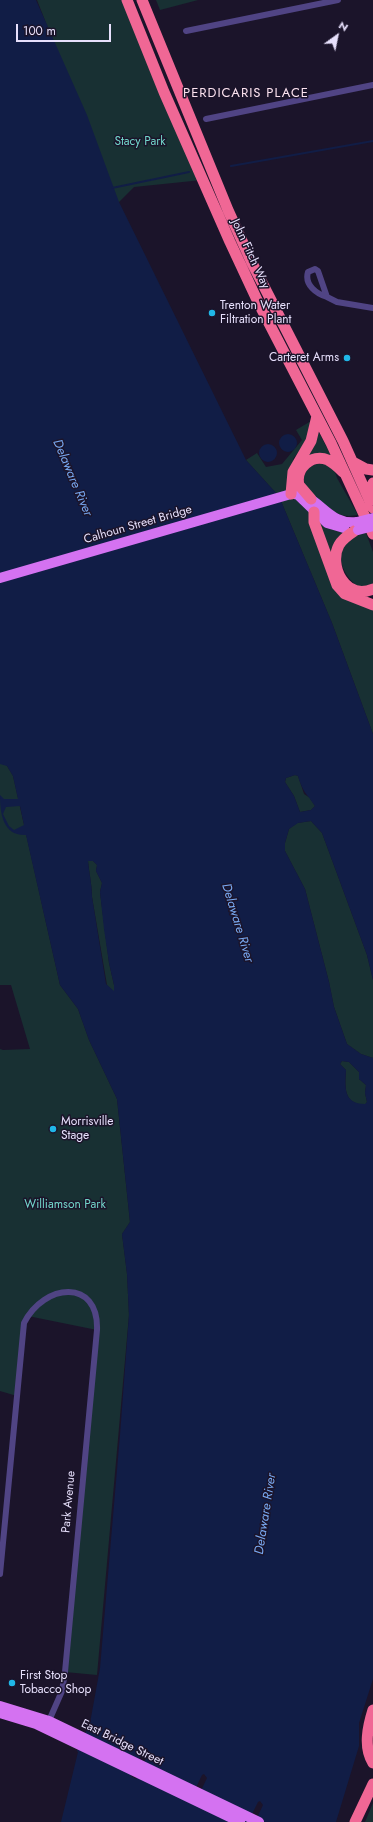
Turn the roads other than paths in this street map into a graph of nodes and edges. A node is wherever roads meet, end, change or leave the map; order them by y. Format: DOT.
graph roads {
  1 [pos="127,0"];
  2 [pos="142,0"];
  3 [pos="338,0"];
  4 [pos="186,31"];
  5 [pos="373,85"];
  6 [pos="206,119"];
  7 [pos="327,297"];
  8 [pos="373,308"];
  9 [pos="317,416"];
  10 [pos="352,462"];
  11 [pos="373,470"];
  12 [pos="345,474"];
  13 [pos="373,483"];
  14 [pos="290,495"];
  15 [pos="311,499"];
  16 [pos="372,504"];
  17 [pos="314,512"];
  18 [pos="373,518"];
  19 [pos="373,526"];
  20 [pos="357,527"];
  21 [pos="373,534"];
  22 [pos="0,578"];
  23 [pos="373,589"];
  24 [pos="373,605"];
  25 [pos="0,1574"];
  26 [pos="0,1706"];
  27 [pos="373,1710"];
  28 [pos="0,1713"];
  29 [pos="47,1725"];
  30 [pos="373,1763"];
  31 [pos="373,1784"];
  32 [pos="230,1813"];
  33 [pos="240,1822"];
  34 [pos="259,1822"];
  35 [pos="355,1822"];
  1 -- 9 [label="highway, John Fitch Way"];
  2 -- 10 [label="highway, John Fitch Way"];
  3 -- 4 [label="street"];
  5 -- 6 [label="street"];
  7 -- 8 [label="street"];
  9 -- 12 [label="highway, John Fitch Way"];
  9 -- 14 [label="highway"];
  10 -- 11 [label="highway"];
  10 -- 16 [label="highway, John Fitch Way"];
  12 -- 15 [label="highway"];
  12 -- 21 [label="highway, John Fitch Way"];
  13 -- 16 [label="highway"];
  14 -- 15 [label="main road"];
  14 -- 17 [label="main road"];
  14 -- 22 [label="main road, Calhoun Street Bridge"];
  15 -- 20 [label="main road"];
  17 -- 20 [label="main road"];
  17 -- 24 [label="highway"];
  18 -- 20 [label="main road, bridge"];
  19 -- 20 [label="main road, bridge"];
  20 -- 23 [label="highway"];
  25 -- 29 [label="street, Park Avenue"];
  26 -- 29 [label="main road, East Bridge Street"];
  27 -- 30 [label="highway"];
  28 -- 29 [label="main road, East Bridge Street"];
  29 -- 32 [label="main road, East Bridge Street"];
  31 -- 35 [label="highway"];
  32 -- 33 [label="main road"];
  32 -- 34 [label="main road"];
}
